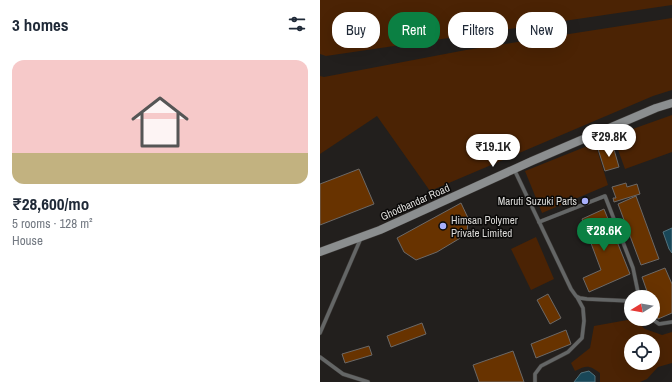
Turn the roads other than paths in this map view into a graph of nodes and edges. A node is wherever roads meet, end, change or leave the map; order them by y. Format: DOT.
graph roads {
  1 [pos="672,103"];
  2 [pos="514,169"];
  3 [pos="539,222"];
  4 [pos="361,237"];
  5 [pos="320,252"];
  6 [pos="638,290"];
  7 [pos="576,296"];
  8 [pos="624,301"];
  9 [pos="672,322"];
  10 [pos="660,324"];
  11 [pos="320,333"];
  12 [pos="320,357"];
  13 [pos="368,382"];
  14 [pos="535,382"];
  1 -- 2 [label="street, Ghodbandar Road"];
  2 -- 3 [label="lane"];
  2 -- 4 [label="street, Ghodbandar Road"];
  3 -- 6 [label="lane"];
  3 -- 7 [label="lane"];
  4 -- 5 [label="street, Ghodbandar Road"];
  4 -- 11 [label="lane"];
  7 -- 8 [label="lane"];
  7 -- 14 [label="lane"];
  9 -- 10 [label="lane"];
  12 -- 13 [label="lane"];
}
